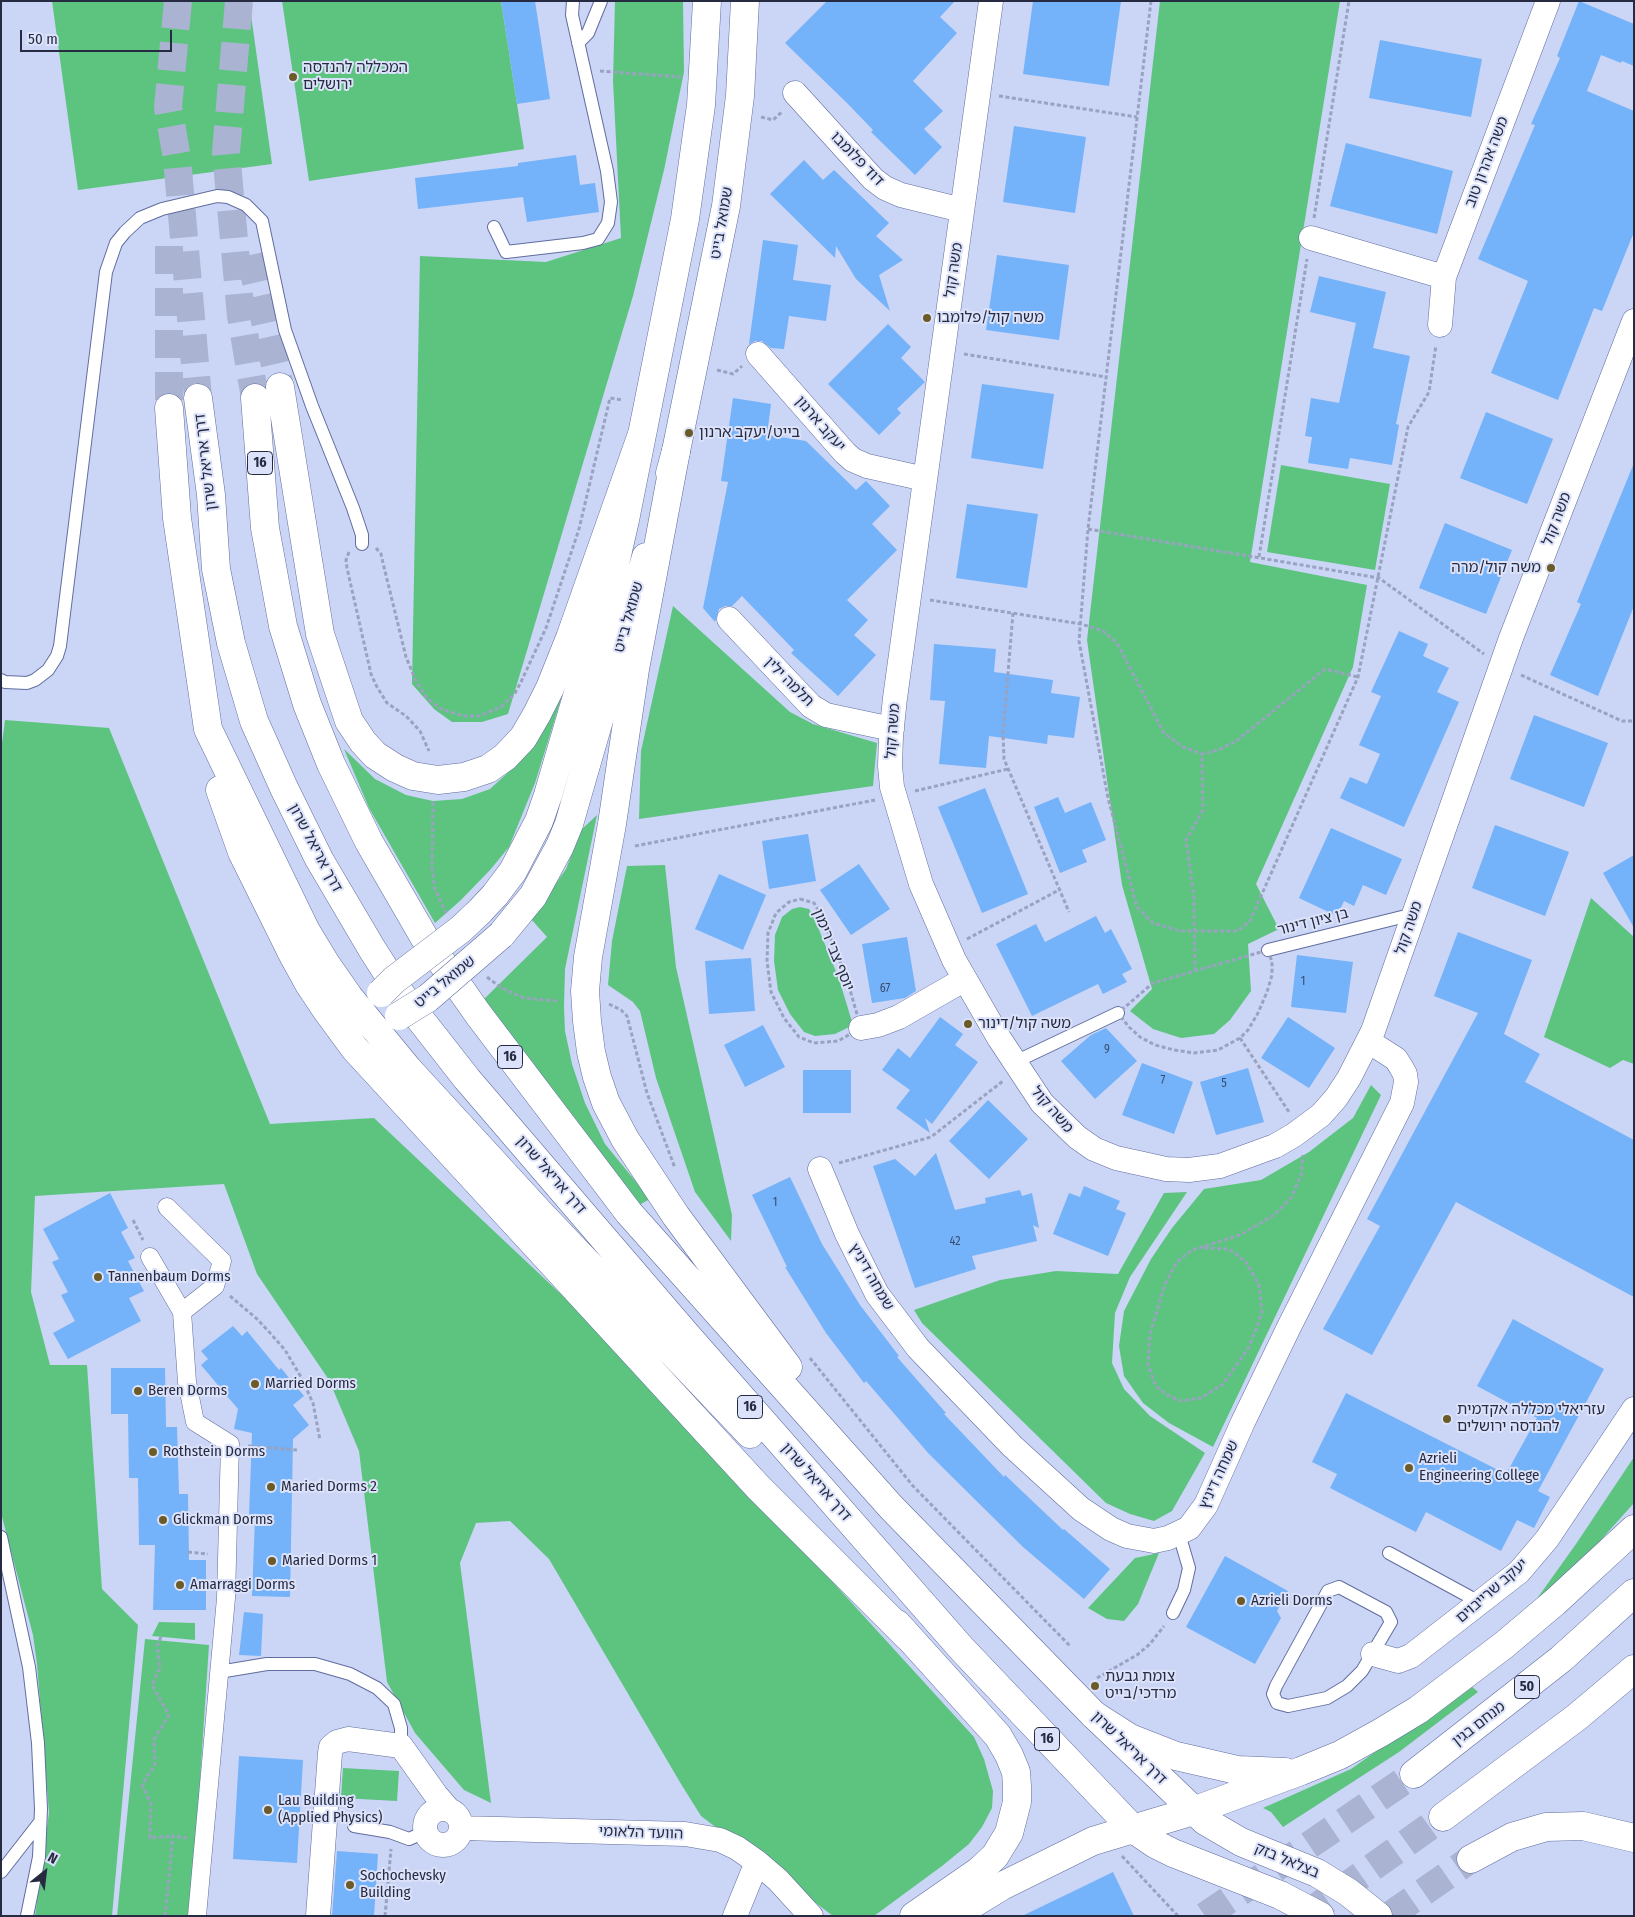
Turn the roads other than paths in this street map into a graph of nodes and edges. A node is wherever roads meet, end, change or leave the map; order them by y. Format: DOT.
graph roads {
  1 [pos="573,1"];
  2 [pos="601,1"];
  3 [pos="707,1"];
  4 [pos="744,1"];
  5 [pos="991,1"];
  6 [pos="1548,1"];
  7 [pos="578,44"];
  8 [pos="791,101"];
  9 [pos="962,210"];
  10 [pos="494,227"];
  11 [pos="1311,238"];
  12 [pos="1444,276"];
  13 [pos="1440,325"];
  14 [pos="1633,326"];
  15 [pos="753,358"];
  16 [pos="280,386"];
  17 [pos="198,398"];
  18 [pos="255,398"];
  19 [pos="169,408"];
  20 [pos="641,436"];
  21 [pos="676,451"];
  22 [pos="925,478"];
  23 [pos="362,544"];
  24 [pos="729,618"];
  25 [pos="1,680"];
  26 [pos="208,729"];
  27 [pos="892,729"];
  28 [pos="1414,914"];
  29 [pos="1268,950"];
  30 [pos="965,979"];
  31 [pos="1118,1013"];
  32 [pos="367,1021"];
  33 [pos="861,1028"];
  34 [pos="1368,1041"];
  35 [pos="1017,1065"];
  36 [pos="820,1169"];
  37 [pos="168,1207"];
  38 [pos="540,1213"];
  39 [pos="150,1257"];
  40 [pos="182,1312"];
  41 [pos="1634,1409"];
  42 [pos="891,1507"];
  43 [pos="1634,1529"];
  44 [pos="1179,1534"];
  45 [pos="1,1537"];
  46 [pos="1389,1553"];
  47 [pos="1634,1593"];
  48 [pos="1481,1603"];
  49 [pos="1173,1613"];
  50 [pos="908,1637"];
  51 [pos="962,1649"];
  52 [pos="1373,1654"];
  53 [pos="1634,1670"];
  54 [pos="218,1672"];
  55 [pos="1094,1715"];
  56 [pos="406,1752"];
  57 [pos="1301,1771"];
  58 [pos="1414,1774"];
  59 [pos="1193,1811"];
  60 [pos="1443,1817"];
  61 [pos="455,1819"];
  62 [pos="40,1822"];
  63 [pos="354,1826"];
  64 [pos="425,1826"];
  65 [pos="1133,1828"];
  66 [pos="1630,1836"];
  67 [pos="1471,1859"];
  68 [pos="757,1862"];
  69 [pos="1,1872"];
  70 [pos="807,1913"];
  71 [pos="1317,1915"];
  72 [pos="27,1916"];
  73 [pos="197,1916"];
  74 [pos="318,1916"];
  75 [pos="735,1916"];
  76 [pos="914,1916"];
  77 [pos="953,1916"];
  78 [pos="1378,1916"];
  1 -- 7 [label="lane"];
  2 -- 7 [label="lane"];
  3 -- 20 [label="main road, שמואל בייט"];
  4 -- 21 [label="main road, שמואל בייט"];
  5 -- 9 [label="street, משה קול"];
  6 -- 12 [label="street, משה אהרון טוב"];
  7 -- 10 [label="lane"];
  8 -- 9 [label="street, דוד פלומבו"];
  9 -- 22 [label="street, משה קול"];
  11 -- 12 [label="street"];
  12 -- 13 [label="street, משה אהרון טוב"];
  14 -- 28 [label="street, משה קול"];
  15 -- 22 [label="street, יעקב ארנון"];
  16 -- 20 [label="main road"];
  17 -- 51 [label="main road, דרך אריאל שרון / 16"];
  18 -- 42 [label="main road, דרך אריאל שרון / 16"];
  19 -- 26 [label="main road"];
  20 -- 32 [label="main road, שמואל בייט, bridge"];
  21 -- 32 [label="main road, שמואל בייט, bridge"];
  21 -- 42 [label="main road"];
  22 -- 27 [label="street, משה קול"];
  23 -- 25 [label="lane"];
  24 -- 27 [label="street, תלמה ילין"];
  26 -- 32 [label="main road"];
  26 -- 50 [label="main road"];
  27 -- 30 [label="street, משה קול"];
  28 -- 29 [label="lane, בן ציון דינור"];
  28 -- 34 [label="street, משה קול"];
  30 -- 33 [label="street"];
  30 -- 35 [label="street, משה קול"];
  31 -- 35 [label="lane"];
  32 -- 38 [label="main road"];
  34 -- 35 [label="street, משה קול"];
  34 -- 44 [label="street, שמחה דיניץ"];
  36 -- 44 [label="street, שמחה דיניץ"];
  37 -- 40 [label="street"];
  38 -- 50 [label="main road"];
  38 -- 51 [label="main road"];
  39 -- 40 [label="street"];
  40 -- 54 [label="street"];
  41 -- 48 [label="street, יעקב שרייבוים"];
  42 -- 55 [label="main road, דרך אריאל שרון / 16"];
  43 -- 57 [label="main road"];
  44 -- 49 [label="lane"];
  45 -- 62 [label="lane"];
  46 -- 48 [label="lane"];
  47 -- 58 [label="main road, מנחם בגין / 50"];
  48 -- 52 [label="street, יעקב שרייבוים"];
  50 -- 76 [label="main road"];
  51 -- 65 [label="main road, דרך אריאל שרון / 16"];
  52 -- 52 [label="lane"];
  53 -- 60 [label="main road"];
  54 -- 56 [label="lane"];
  54 -- 73 [label="street"];
  55 -- 57 [label="main road"];
  55 -- 59 [label="main road, דרך אריאל שרון / 16"];
  56 -- 61 [label="street"];
  56 -- 64 [label="street"];
  56 -- 74 [label="street"];
  57 -- 59 [label="main road"];
  59 -- 65 [label="main road"];
  59 -- 78 [label="main road, בצלאל בזק / 16"];
  61 -- 64 [label="street"];
  61 -- 64 [label="street"];
  61 -- 68 [label="street, הוועד הלאומי"];
  62 -- 69 [label="lane"];
  62 -- 72 [label="lane"];
  63 -- 64 [label="lane"];
  65 -- 71 [label="main road, 16"];
  65 -- 77 [label="main road"];
  66 -- 67 [label="main road"];
  68 -- 70 [label="street, הוועד הלאומי"];
  68 -- 75 [label="street"];
}
